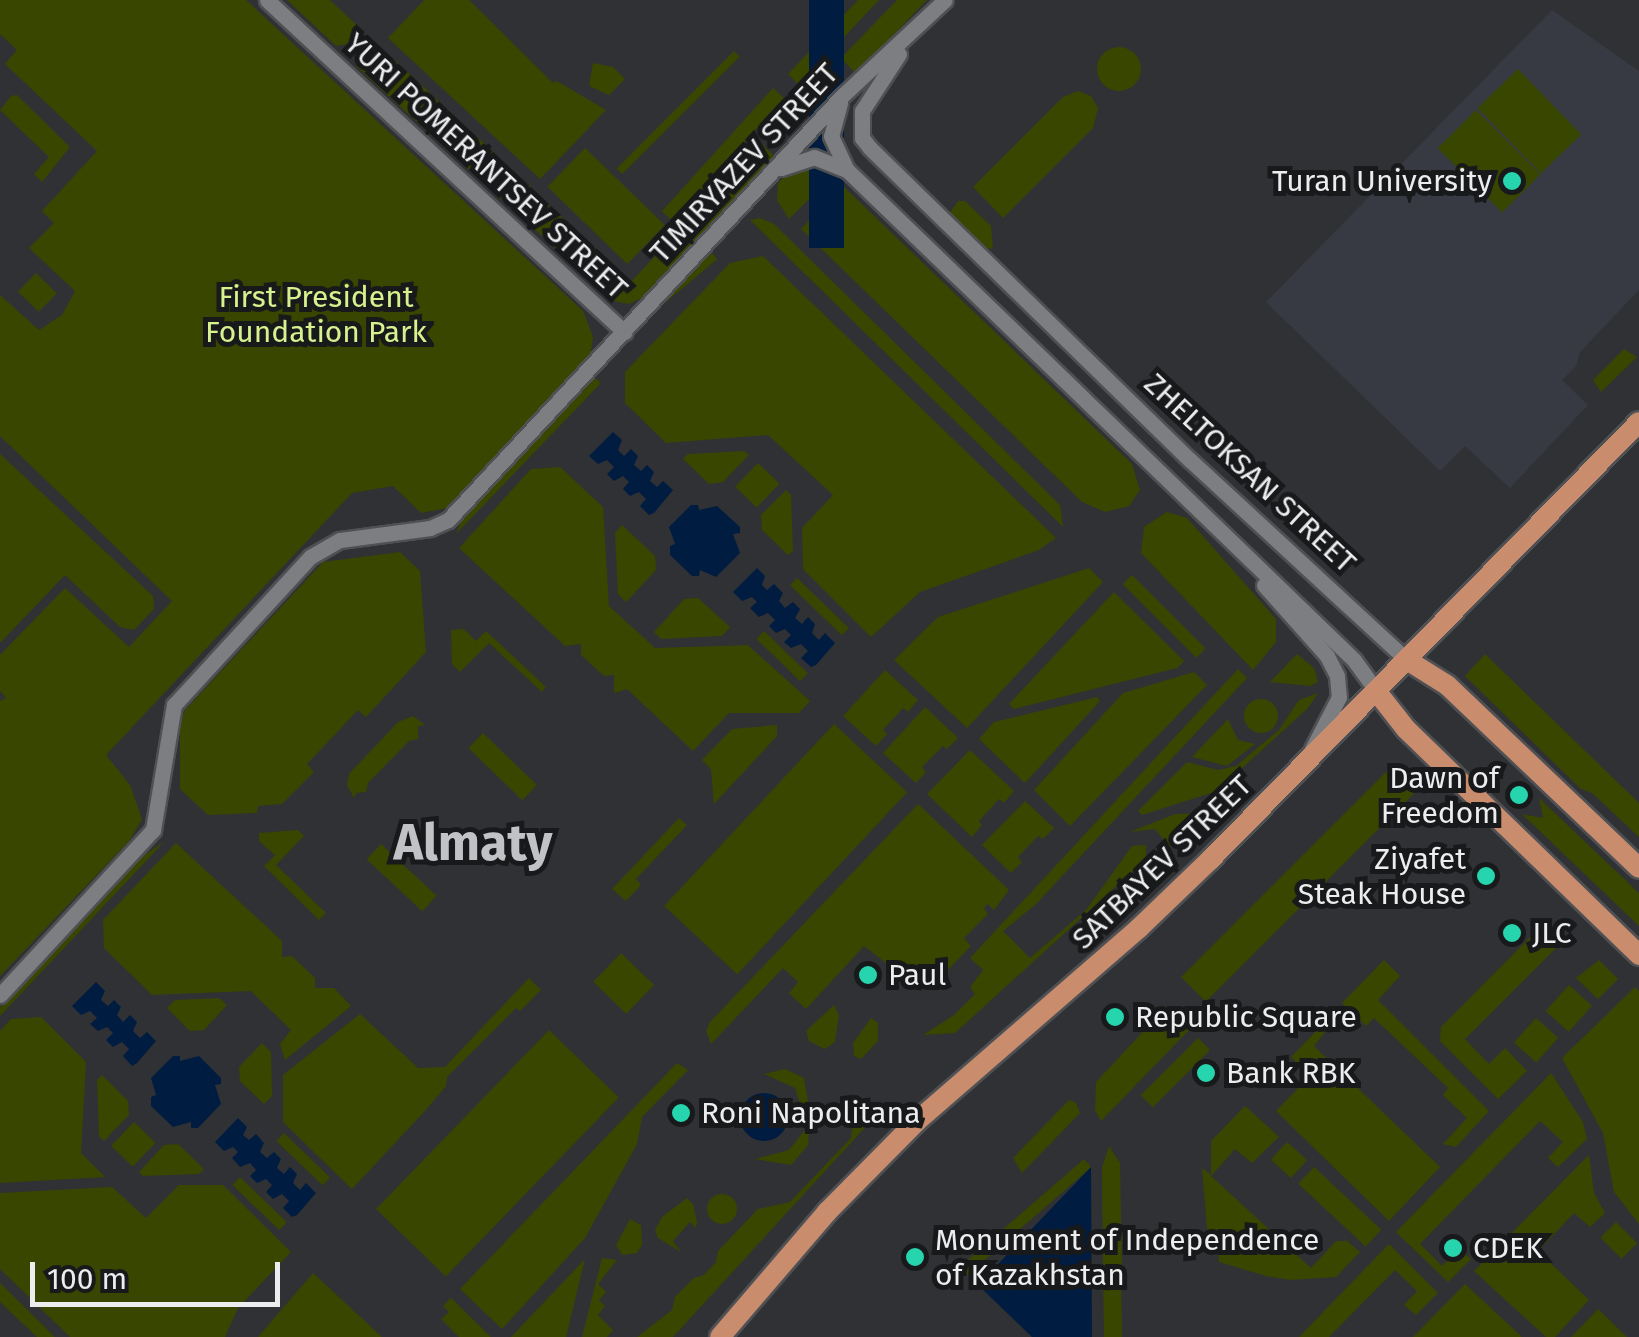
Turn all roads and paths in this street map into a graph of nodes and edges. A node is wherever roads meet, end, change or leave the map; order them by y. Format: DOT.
graph roads {
  1 [pos="266,0"];
  2 [pos="945,0"];
  3 [pos="910,37"];
  4 [pos="844,95"];
  5 [pos="870,97"];
  6 [pos="846,170"];
  7 [pos="760,182"];
  8 [pos="624,332"];
  9 [pos="1639,422"];
  10 [pos="1190,460"];
  11 [pos="1169,480"];
  12 [pos="1207,517"];
  13 [pos="1407,660"];
  14 [pos="1377,692"];
  15 [pos="1302,768"];
  16 [pos="1639,868"];
  17 [pos="1639,955"];
  18 [pos="0,995"];
  19 [pos="720,1337"];
  1 -- 8 [label="street, YURI POMERANTSEV STREET"];
  2 -- 3 [label="street, TIMIRYAZEV STREET"];
  3 -- 4 [label="street, TIMIRYAZEV STREET"];
  3 -- 5 [label="street, TIMIRYAZEV STREET"];
  4 -- 6 [label="street"];
  4 -- 7 [label="street, TIMIRYAZEV STREET"];
  5 -- 10 [label="street, ZHELTOKSAN STREET"];
  6 -- 7 [label="street"];
  6 -- 11 [label="street, ZHELTOKSAN STREET"];
  7 -- 8 [label="street, TIMIRYAZEV STREET"];
  8 -- 18 [label="street"];
  9 -- 13 [label="main road, SATBAYEV STREET"];
  10 -- 11 [label="street"];
  10 -- 13 [label="street, ZHELTOKSAN STREET"];
  11 -- 12 [label="street, ZHELTOKSAN STREET"];
  12 -- 14 [label="street, ZHELTOKSAN STREET"];
  12 -- 15 [label="street"];
  13 -- 14 [label="main road, SATBAYEV STREET"];
  13 -- 16 [label="main road, ZHELTOKSAN STREET"];
  14 -- 15 [label="main road, SATBAYEV STREET"];
  14 -- 17 [label="main road"];
  15 -- 19 [label="main road, SATBAYEV STREET"];
}
